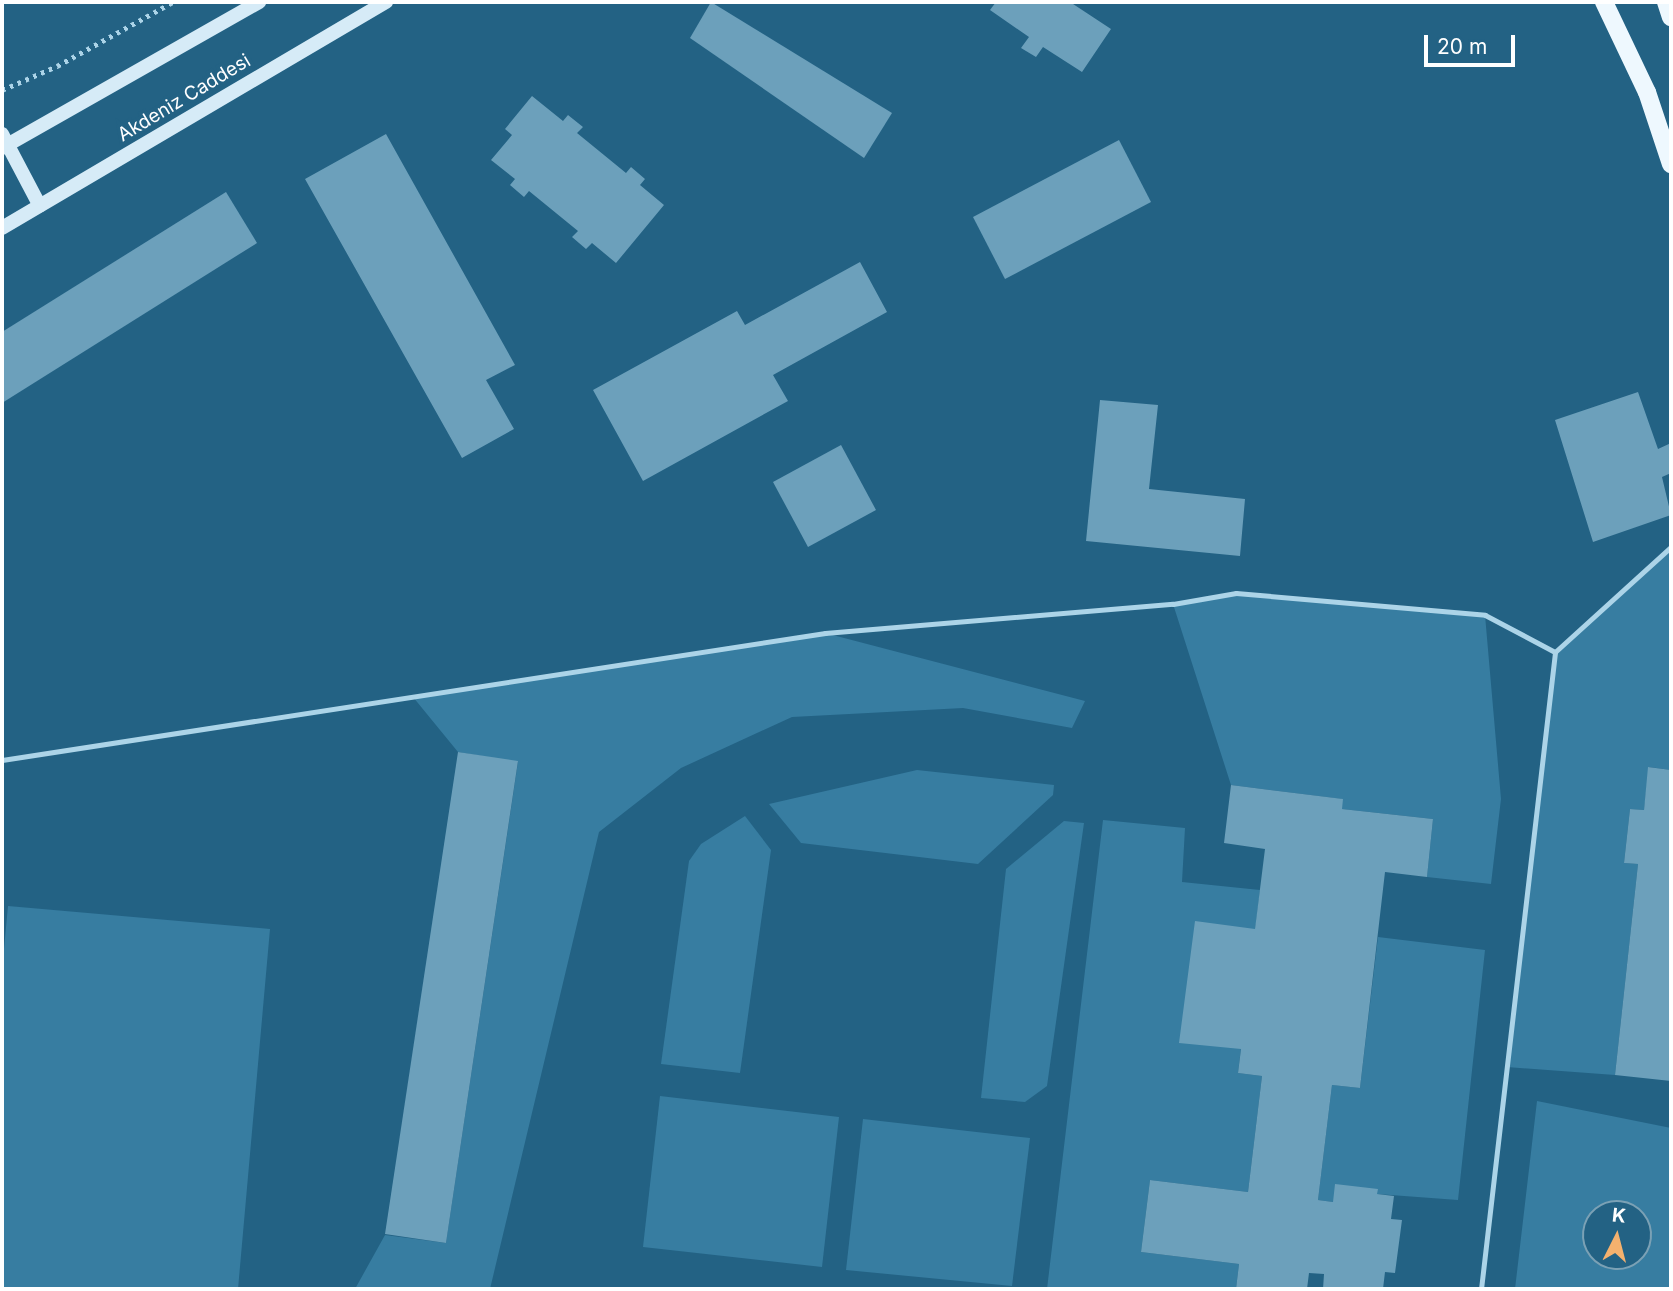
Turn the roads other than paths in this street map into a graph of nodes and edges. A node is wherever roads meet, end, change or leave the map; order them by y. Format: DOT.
graph roads {
  1 [pos="259,2"];
  2 [pos="386,2"];
  3 [pos="1604,2"];
  4 [pos="1666,2"];
  5 [pos="1671,17"];
  6 [pos="3,142"];
  7 [pos="1671,164"];
  8 [pos="40,206"];
  9 [pos="2,228"];
  10 [pos="1671,547"];
  11 [pos="1555,652"];
  12 [pos="2,760"];
  13 [pos="1481,1289"];
  1 -- 6 [label="main road"];
  2 -- 8 [label="main road, Akdeniz Caddesi"];
  3 -- 7 [label="main road"];
  4 -- 5 [label="main road"];
  6 -- 8 [label="main road"];
  8 -- 9 [label="main road, Akdeniz Caddesi"];
  10 -- 11 [label="lane"];
  11 -- 12 [label="lane"];
  11 -- 13 [label="lane"];
}
